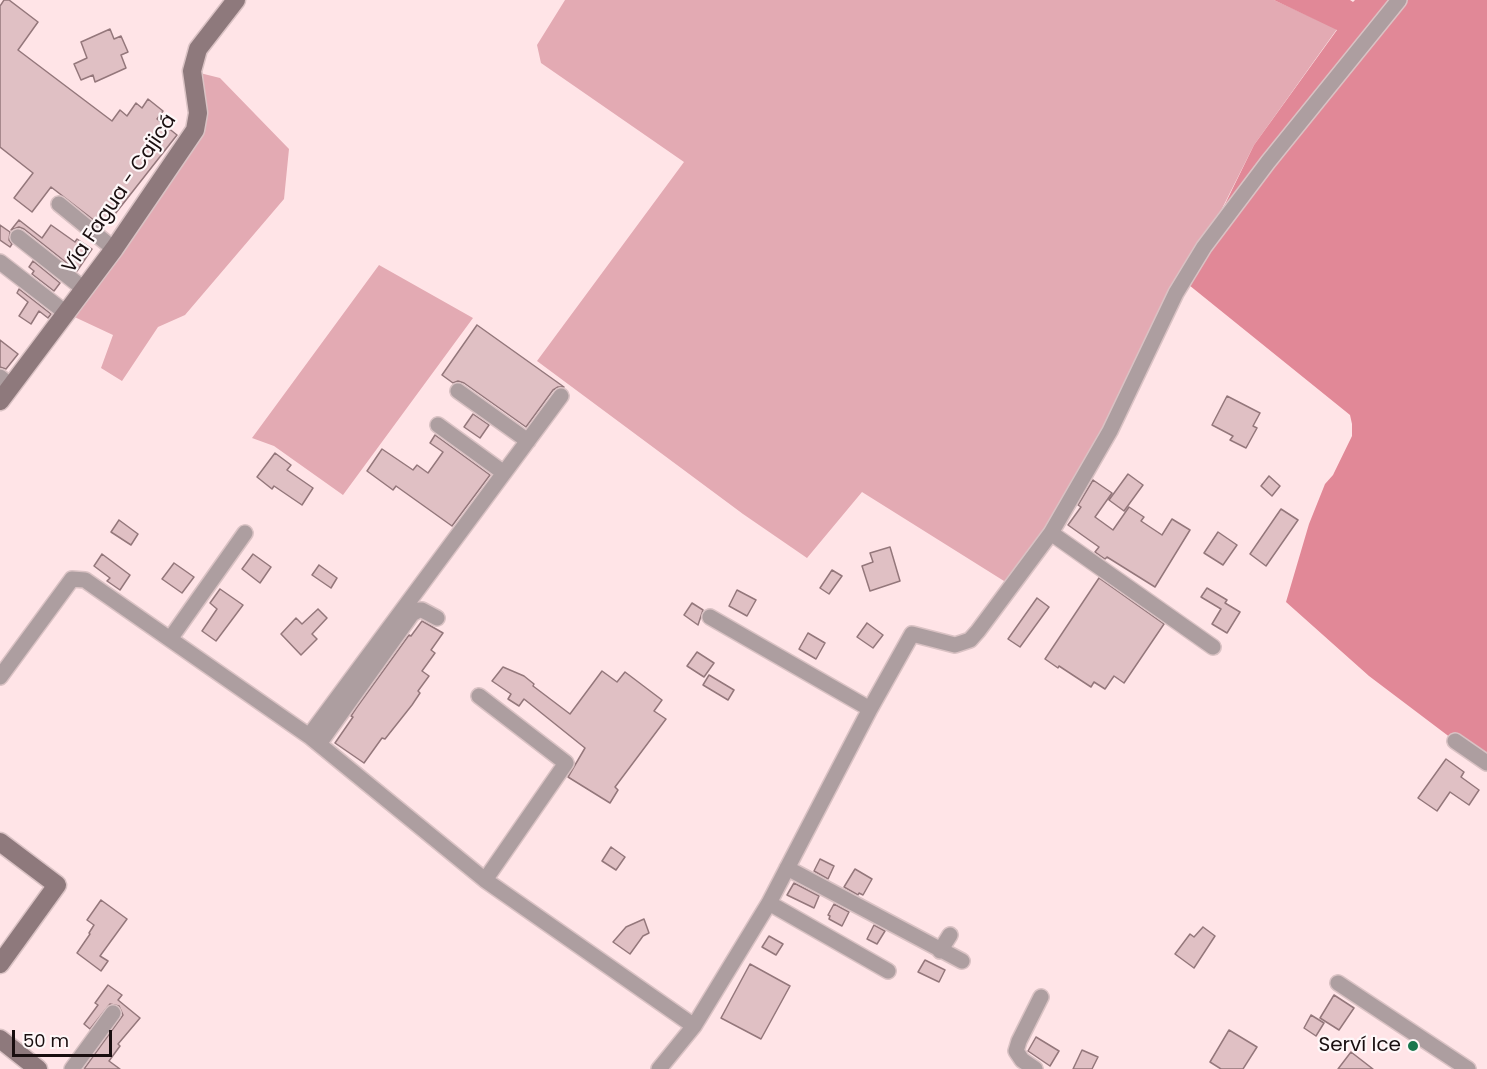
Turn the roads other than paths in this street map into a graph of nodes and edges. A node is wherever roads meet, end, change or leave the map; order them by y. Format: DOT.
graph roads {
  1 [pos="236,0"];
  2 [pos="1399,0"];
  3 [pos="59,204"];
  4 [pos="18,237"];
  5 [pos="114,249"];
  6 [pos="0,262"];
  7 [pos="84,289"];
  8 [pos="66,313"];
  9 [pos="4,388"];
  10 [pos="459,391"];
  11 [pos="561,396"];
  12 [pos="438,425"];
  13 [pos="528,441"];
  14 [pos="504,473"];
  15 [pos="245,533"];
  16 [pos="1051,533"];
  17 [pos="710,617"];
  18 [pos="437,618"];
  19 [pos="170,639"];
  20 [pos="1213,647"];
  21 [pos="0,677"];
  22 [pos="479,696"];
  23 [pos="870,709"];
  24 [pos="314,740"];
  25 [pos="1455,741"];
  26 [pos="1487,763"];
  27 [pos="0,842"];
  28 [pos="788,868"];
  29 [pos="485,880"];
  30 [pos="769,903"];
  31 [pos="950,935"];
  32 [pos="940,951"];
  33 [pos="962,961"];
  34 [pos="0,964"];
  35 [pos="888,970"];
  36 [pos="1338,983"];
  37 [pos="1041,997"];
  38 [pos="113,1013"];
  39 [pos="694,1026"];
  40 [pos="0,1039"];
  41 [pos="38,1069"];
  42 [pos="72,1069"];
  43 [pos="659,1069"];
  44 [pos="1035,1069"];
  45 [pos="1468,1069"];
  1 -- 5 [label="street, Vía Fagua - Cajicá"];
  2 -- 16 [label="street"];
  3 -- 5 [label="street"];
  4 -- 7 [label="street"];
  5 -- 7 [label="street, Vía Fagua - Cajicá"];
  6 -- 8 [label="street"];
  7 -- 8 [label="street, Vía Fagua - Cajicá"];
  8 -- 9 [label="street, Vía Fagua - Cajicá"];
  10 -- 13 [label="street"];
  11 -- 13 [label="street"];
  12 -- 14 [label="street"];
  13 -- 14 [label="street"];
  14 -- 24 [label="street"];
  15 -- 19 [label="street"];
  16 -- 20 [label="street"];
  16 -- 23 [label="street"];
  17 -- 23 [label="street"];
  18 -- 24 [label="street"];
  19 -- 21 [label="street"];
  19 -- 24 [label="street"];
  22 -- 29 [label="street"];
  23 -- 28 [label="street"];
  24 -- 29 [label="street"];
  25 -- 26 [label="street"];
  27 -- 34 [label="street"];
  28 -- 30 [label="street"];
  28 -- 32 [label="street"];
  29 -- 39 [label="street"];
  30 -- 35 [label="street"];
  30 -- 39 [label="street"];
  31 -- 32 [label="street"];
  32 -- 33 [label="street"];
  36 -- 45 [label="street"];
  37 -- 44 [label="street"];
  38 -- 42 [label="street"];
  39 -- 43 [label="street"];
  40 -- 41 [label="street"];
}
